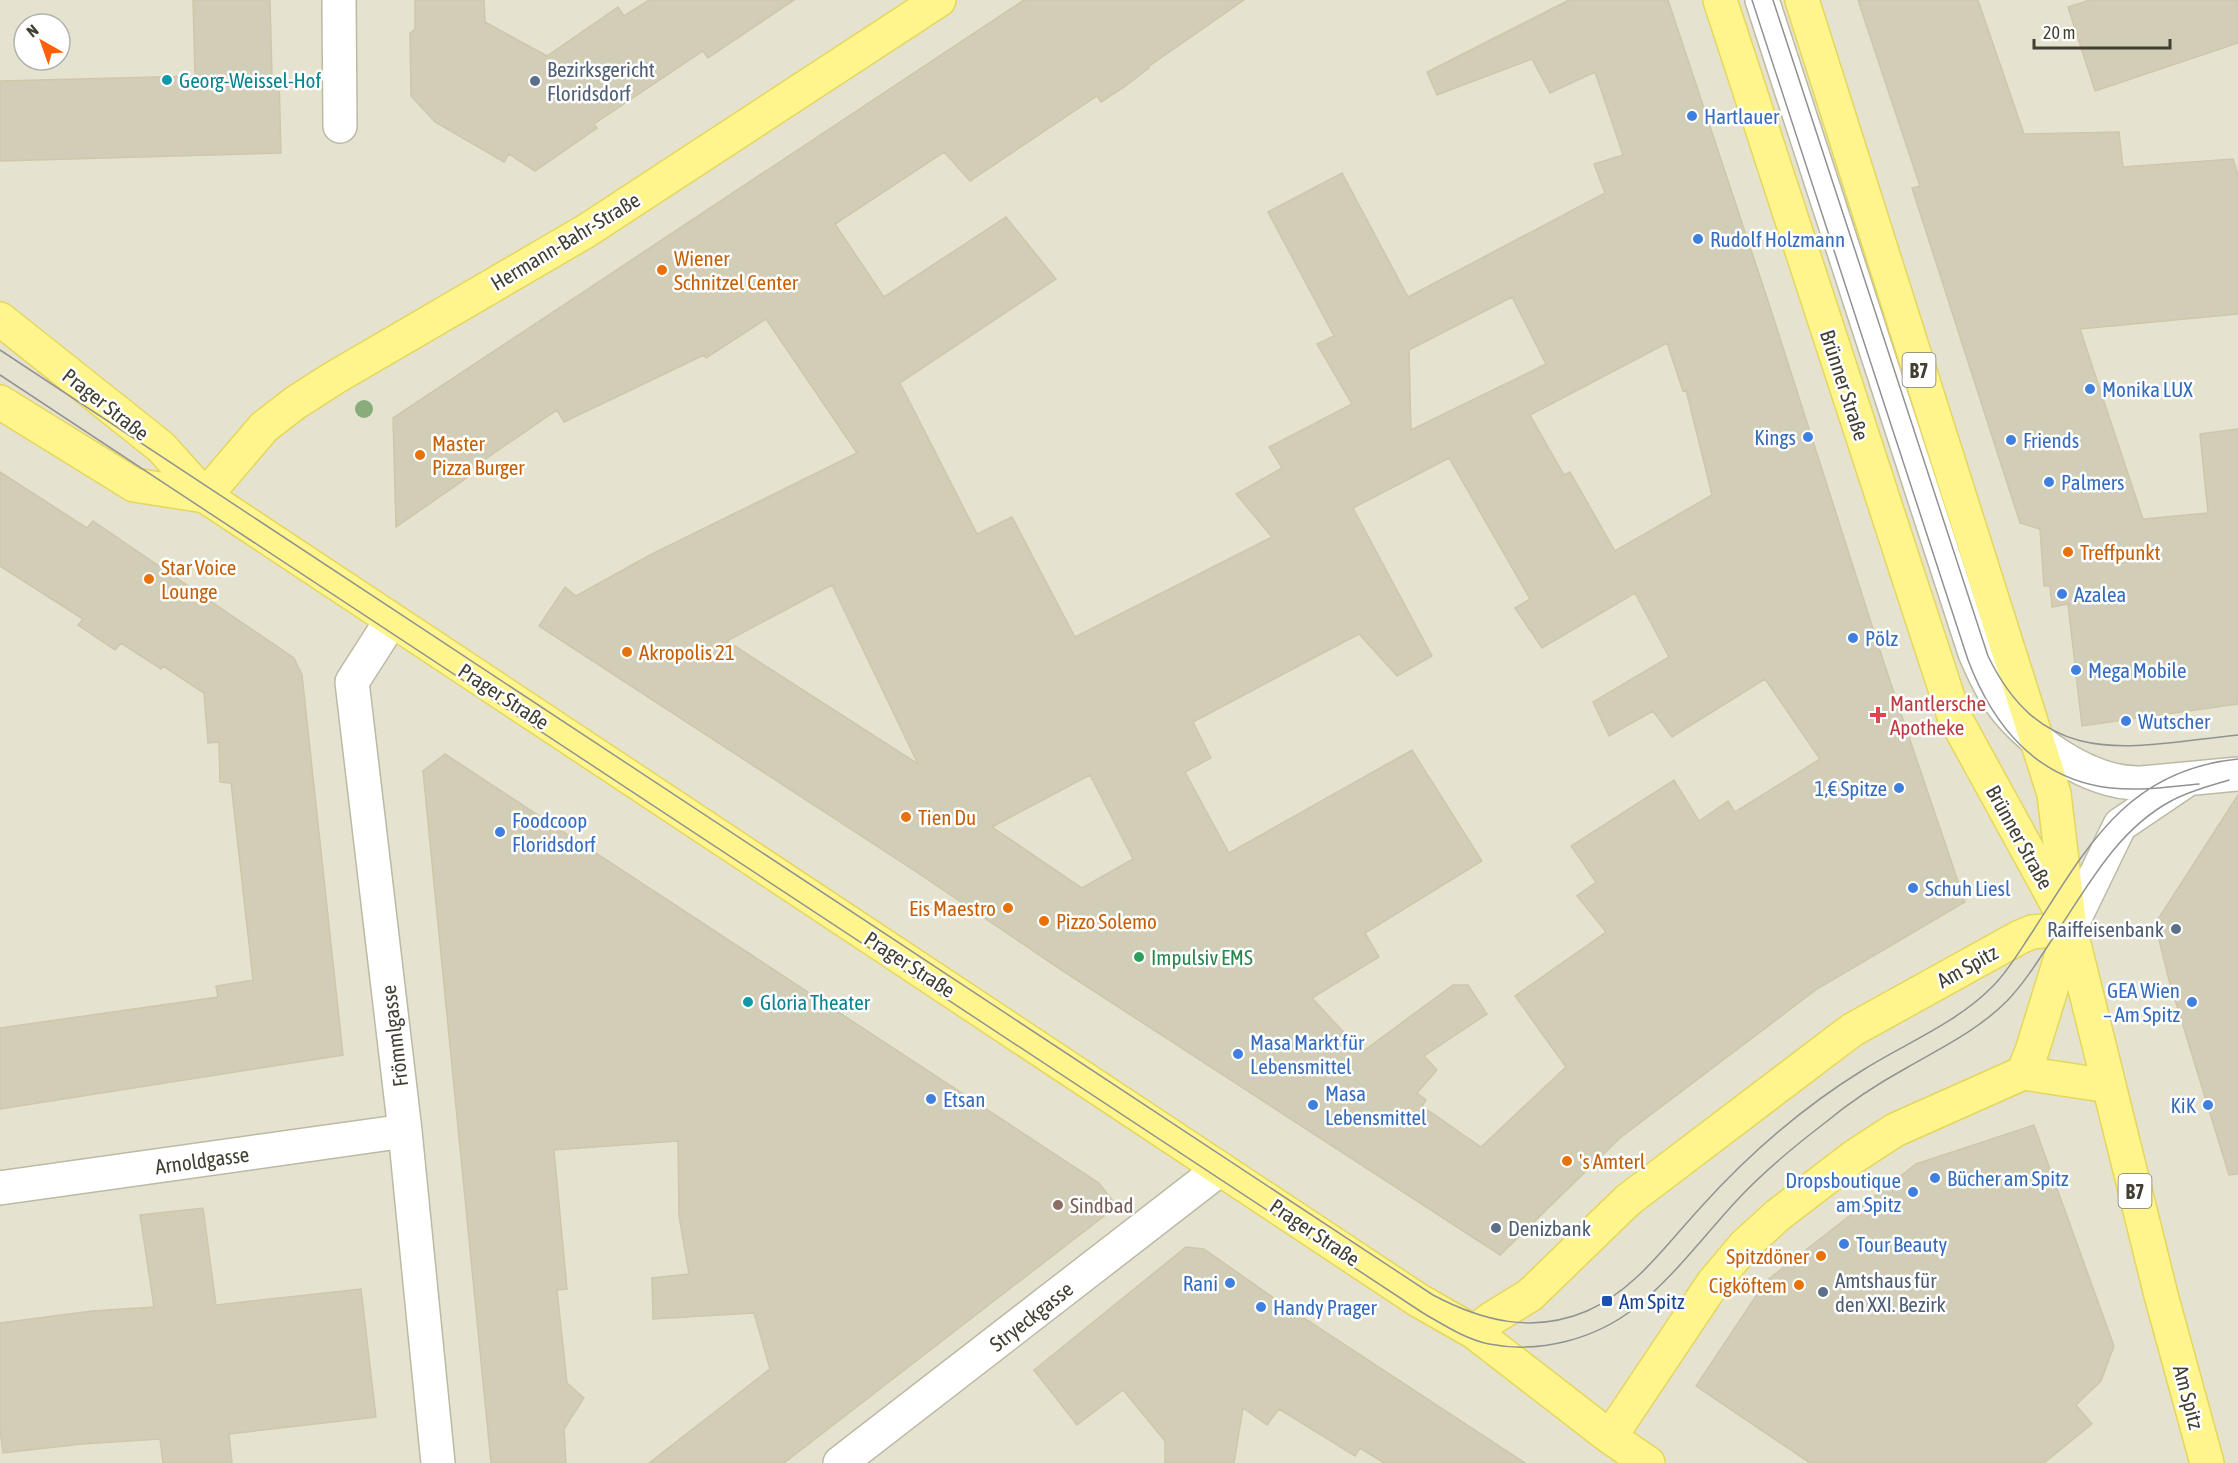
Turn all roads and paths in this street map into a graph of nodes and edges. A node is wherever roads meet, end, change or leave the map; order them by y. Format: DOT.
graph roads {
  1 [pos="339,0"];
  2 [pos="939,0"];
  3 [pos="1720,0"];
  4 [pos="1762,0"];
  5 [pos="1802,0"];
  6 [pos="339,126"];
  7 [pos="0,319"];
  8 [pos="0,402"];
  9 [pos="205,496"];
  10 [pos="391,621"];
  11 [pos="2036,739"];
  12 [pos="2238,774"];
  13 [pos="2186,780"];
  14 [pos="2070,928"];
  15 [pos="2023,1073"];
  16 [pos="2109,1086"];
  17 [pos="405,1131"];
  18 [pos="1221,1169"];
  19 [pos="0,1188"];
  20 [pos="1474,1332"];
  21 [pos="1610,1437"];
  22 [pos="438,1463"];
  23 [pos="840,1463"];
  24 [pos="1648,1463"];
  25 [pos="2207,1463"];
  1 -- 6 [label="street"];
  2 -- 9 [label="main road, Hermann-Bahr-Straße"];
  3 -- 14 [label="main road, Brünner Straße / B7"];
  4 -- 11 [label="street"];
  5 -- 11 [label="main road, Brünner Straße / B7"];
  7 -- 9 [label="main road, Prager Straße"];
  8 -- 9 [label="main road, Prager Straße"];
  9 -- 10 [label="main road, Prager Straße"];
  10 -- 17 [label="street, Frömmlgasse"];
  10 -- 18 [label="main road, Prager Straße"];
  11 -- 13 [label="street"];
  11 -- 14 [label="main road, Brünner Straße / B7"];
  12 -- 13 [label="street"];
  13 -- 14 [label="street"];
  14 -- 15 [label="main road"];
  14 -- 16 [label="main road, Am Spitz / B7"];
  14 -- 20 [label="main road, Am Spitz"];
  15 -- 16 [label="main road"];
  15 -- 21 [label="main road"];
  16 -- 25 [label="main road, Am Spitz / B7"];
  17 -- 19 [label="street, Arnoldgasse"];
  17 -- 22 [label="street, Frömmlgasse"];
  18 -- 20 [label="main road, Prager Straße"];
  18 -- 23 [label="street, Stryeckgasse"];
  20 -- 21 [label="main road, Prager Straße"];
  21 -- 24 [label="main road"];
}
